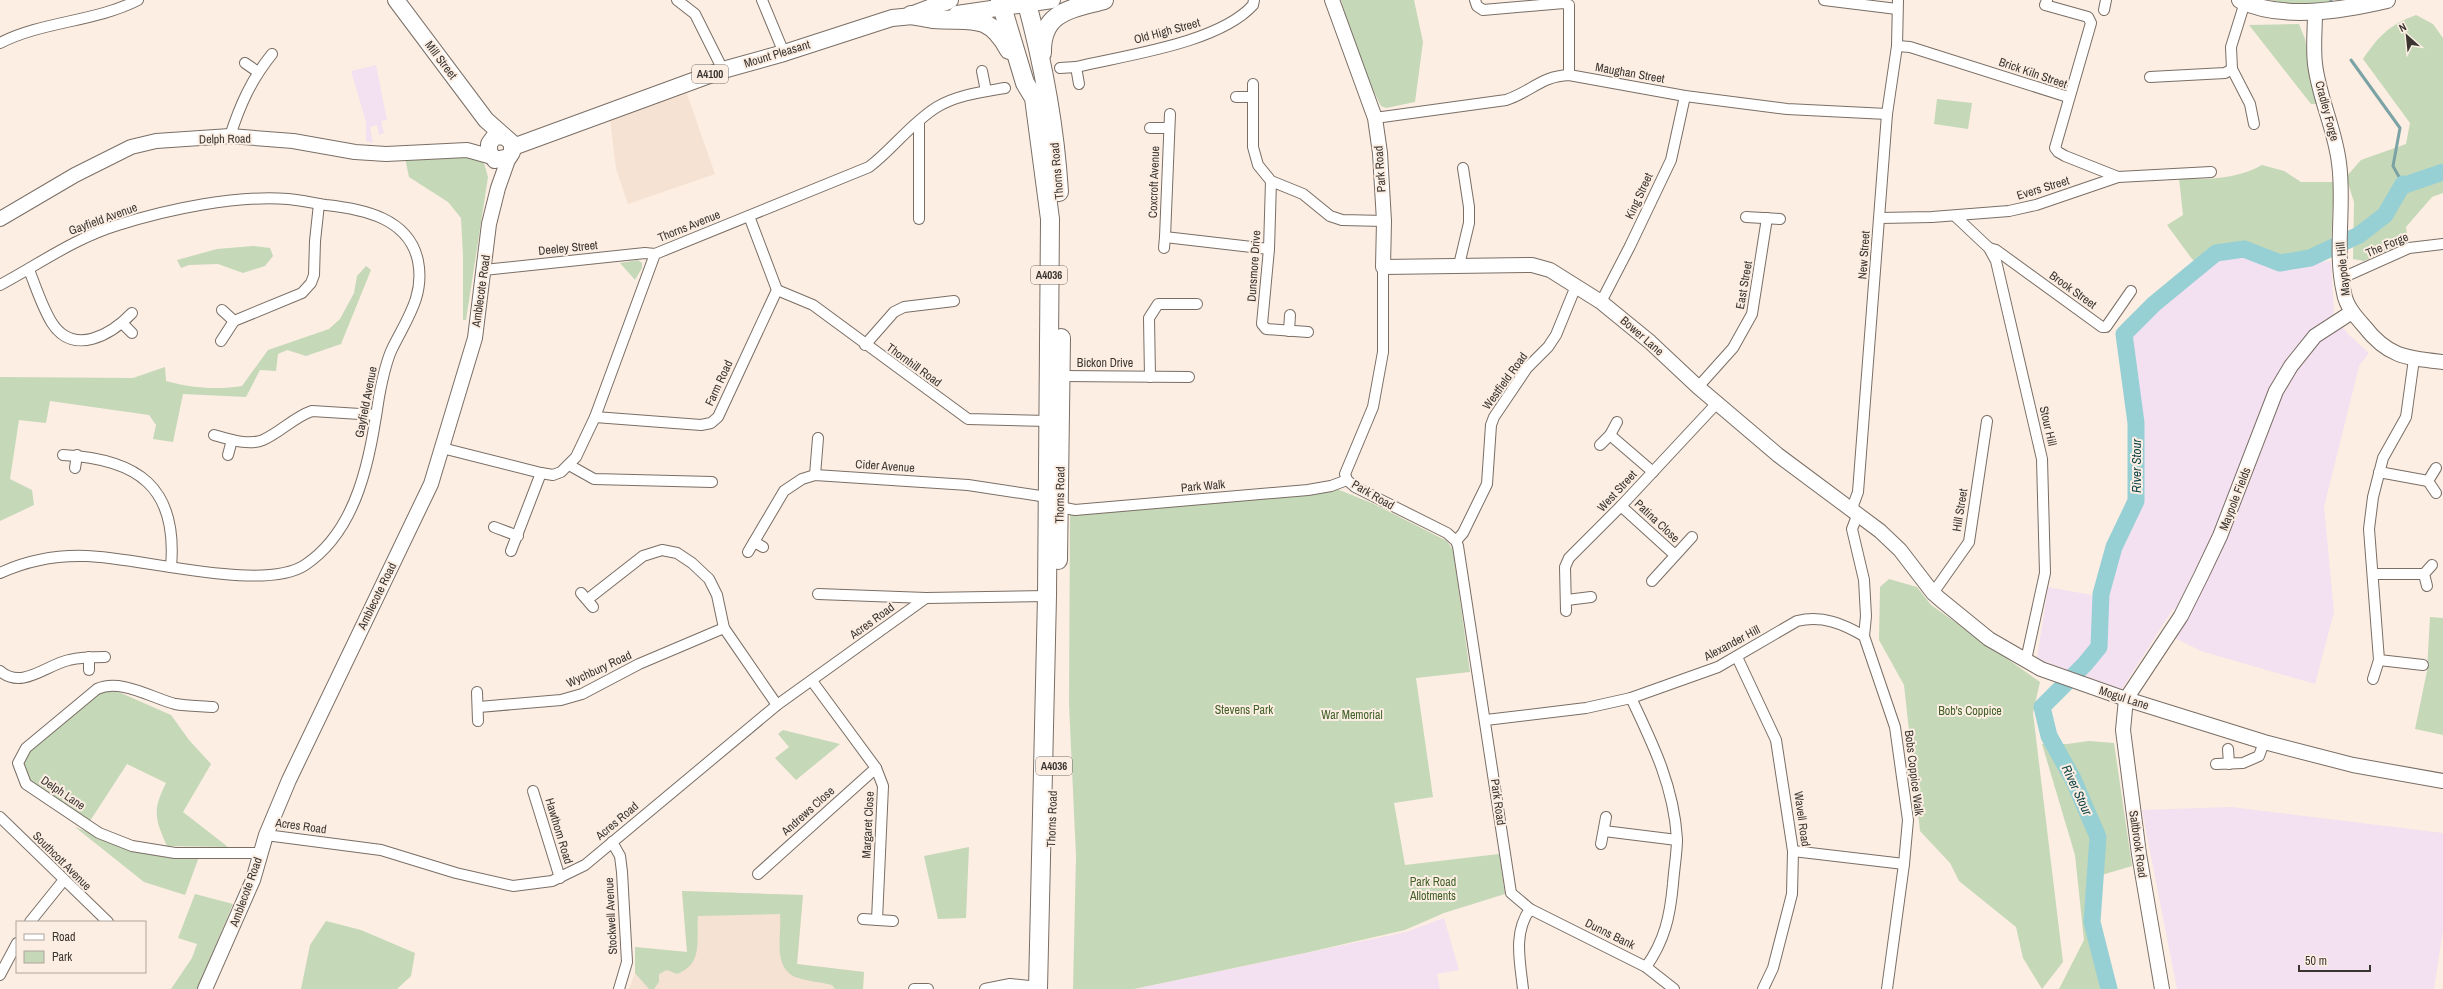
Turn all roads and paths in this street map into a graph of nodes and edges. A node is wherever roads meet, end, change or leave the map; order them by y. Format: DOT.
graph roads {
  1 [pos="138,0"];
  2 [pos="396,0"];
  3 [pos="677,0"];
  4 [pos="762,0"];
  5 [pos="948,0"];
  6 [pos="1052,0"];
  7 [pos="1104,0"];
  8 [pos="1254,0"];
  9 [pos="1332,0"];
  10 [pos="1475,0"];
  11 [pos="1824,0"];
  12 [pos="1833,0"];
  13 [pos="2047,0"];
  14 [pos="2387,0"];
  15 [pos="2242,1"];
  16 [pos="1014,3"];
  17 [pos="1898,4"];
  18 [pos="2318,12"];
  19 [pos="911,15"];
  20 [pos="0,43"];
  21 [pos="1897,46"];
  22 [pos="784,53"];
  23 [pos="272,54"];
  24 [pos="245,63"];
  25 [pos="1076,67"];
  26 [pos="1060,68"];
  27 [pos="2232,69"];
  28 [pos="722,70"];
  29 [pos="982,71"];
  30 [pos="258,72"];
  31 [pos="1569,75"];
  32 [pos="2150,77"];
  33 [pos="1044,80"];
  34 [pos="1079,84"];
  35 [pos="1253,84"];
  36 [pos="1005,88"];
  37 [pos="1030,90"];
  38 [pos="986,91"];
  39 [pos="1685,96"];
  40 [pos="1236,97"];
  41 [pos="1252,97"];
  42 [pos="2068,97"];
  43 [pos="1170,114"];
  44 [pos="1887,114"];
  45 [pos="1375,118"];
  46 [pos="919,122"];
  47 [pos="2254,124"];
  48 [pos="1150,128"];
  49 [pos="1169,128"];
  50 [pos="230,136"];
  51 [pos="499,148"];
  52 [pos="1463,168"];
  53 [pos="2211,172"];
  54 [pos="2118,177"];
  55 [pos="1272,181"];
  56 [pos="319,204"];
  57 [pos="2340,211"];
  58 [pos="749,216"];
  59 [pos="1955,216"];
  60 [pos="1746,217"];
  61 [pos="1767,218"];
  62 [pos="1880,218"];
  63 [pos="0,219"];
  64 [pos="919,219"];
  65 [pos="1780,219"];
  66 [pos="1384,221"];
  67 [pos="1165,237"];
  68 [pos="2443,244"];
  69 [pos="1164,248"];
  70 [pos="1989,248"];
  71 [pos="1269,249"];
  72 [pos="654,254"];
  73 [pos="1459,265"];
  74 [pos="1383,267"];
  75 [pos="29,270"];
  76 [pos="484,270"];
  77 [pos="2342,278"];
  78 [pos="0,285"];
  79 [pos="1576,286"];
  80 [pos="777,290"];
  81 [pos="2131,291"];
  82 [pos="954,301"];
  83 [pos="1601,302"];
  84 [pos="1197,304"];
  85 [pos="222,310"];
  86 [pos="2352,312"];
  87 [pos="132,313"];
  88 [pos="1290,315"];
  89 [pos="234,321"];
  90 [pos="122,323"];
  91 [pos="1289,330"];
  92 [pos="1308,332"];
  93 [pos="132,333"];
  94 [pos="221,341"];
  95 [pos="865,345"];
  96 [pos="2414,358"];
  97 [pos="2443,362"];
  98 [pos="1061,376"];
  99 [pos="1150,377"];
  100 [pos="1189,377"];
  101 [pos="1698,387"];
  102 [pos="1718,402"];
  103 [pos="376,415"];
  104 [pos="595,417"];
  105 [pos="1048,421"];
  106 [pos="1988,421"];
  107 [pos="1617,422"];
  108 [pos="214,435"];
  109 [pos="1610,435"];
  110 [pos="818,438"];
  111 [pos="232,440"];
  112 [pos="1600,445"];
  113 [pos="442,448"];
  114 [pos="63,455"];
  115 [pos="76,455"];
  116 [pos="228,455"];
  117 [pos="569,465"];
  118 [pos="75,468"];
  119 [pos="2436,468"];
  120 [pos="1653,472"];
  121 [pos="2379,472"];
  122 [pos="542,474"];
  123 [pos="814,474"];
  124 [pos="1347,480"];
  125 [pos="2428,481"];
  126 [pos="712,482"];
  127 [pos="2436,493"];
  128 [pos="1054,502"];
  129 [pos="1621,506"];
  130 [pos="1854,514"];
  131 [pos="494,527"];
  132 [pos="518,536"];
  133 [pos="1692,537"];
  134 [pos="1456,541"];
  135 [pos="511,551"];
  136 [pos="748,552"];
  137 [pos="1675,555"];
  138 [pos="2432,566"];
  139 [pos="172,567"];
  140 [pos="0,573"];
  141 [pos="2374,574"];
  142 [pos="2424,574"];
  143 [pos="1652,581"];
  144 [pos="2427,586"];
  145 [pos="1933,592"];
  146 [pos="818,594"];
  147 [pos="1047,596"];
  148 [pos="1591,597"];
  149 [pos="926,598"];
  150 [pos="587,600"];
  151 [pos="1567,600"];
  152 [pos="1566,611"];
  153 [pos="724,628"];
  154 [pos="1864,636"];
  155 [pos="89,657"];
  156 [pos="105,657"];
  157 [pos="1737,657"];
  158 [pos="2026,660"];
  159 [pos="2379,660"];
  160 [pos="2423,664"];
  161 [pos="89,670"];
  162 [pos="0,671"];
  163 [pos="2372,679"];
  164 [pos="812,681"];
  165 [pos="477,692"];
  166 [pos="1631,698"];
  167 [pos="2126,699"];
  168 [pos="778,705"];
  169 [pos="213,707"];
  170 [pos="479,707"];
  171 [pos="1486,720"];
  172 [pos="478,721"];
  173 [pos="2264,742"];
  174 [pos="2228,749"];
  175 [pos="2216,764"];
  176 [pos="2229,764"];
  177 [pos="876,768"];
  178 [pos="2443,780"];
  179 [pos="533,791"];
  180 [pos="0,817"];
  181 [pos="1606,817"];
  182 [pos="1604,831"];
  183 [pos="266,835"];
  184 [pos="1677,840"];
  185 [pos="612,842"];
  186 [pos="1601,844"];
  187 [pos="1793,851"];
  188 [pos="260,853"];
  189 [pos="1904,864"];
  190 [pos="758,874"];
  191 [pos="560,878"];
  192 [pos="63,881"];
  193 [pos="1530,909"];
  194 [pos="863,919"];
  195 [pos="877,920"];
  196 [pos="31,921"];
  197 [pos="107,921"];
  198 [pos="893,921"];
  199 [pos="16,945"];
  200 [pos="1646,967"];
  201 [pos="0,975"];
  202 [pos="1042,988"];
  203 [pos="205,989"];
  204 [pos="619,989"];
  205 [pos="914,989"];
  206 [pos="928,989"];
  207 [pos="985,989"];
  208 [pos="1522,989"];
  209 [pos="1674,989"];
  210 [pos="1763,989"];
  211 [pos="1887,989"];
  212 [pos="2162,989"];
  1 -- 20 [label="street"];
  2 -- 51 [label="main road, Mill Street"];
  3 -- 28 [label="street"];
  4 -- 22 [label="street"];
  5 -- 19 [label="main road, A4100"];
  6 -- 16 [label="main road, A4100"];
  7 -- 33 [label="highway"];
  8 -- 25 [label="street, Old High Street"];
  9 -- 45 [label="street, Park Road"];
  10 -- 31 [label="street"];
  11 -- 12 [label="street"];
  12 -- 17 [label="street"];
  13 -- 42 [label="street"];
  14 -- 18 [label="main road"];
  15 -- 18 [label="main road"];
  15 -- 27 [label="street"];
  16 -- 19 [label="main road, Mount Pleasant / A4100"];
  16 -- 33 [label="highway, Thorns Road / A4036"];
  16 -- 37 [label="highway, Thorns Road / A4036"];
  17 -- 21 [label="street, New Street"];
  18 -- 57 [label="street, Cradley Forge"];
  19 -- 22 [label="main road, Mount Pleasant / A4100"];
  19 -- 37 [label="highway"];
  21 -- 42 [label="street, Brick Kiln Street"];
  21 -- 44 [label="street, New Street"];
  22 -- 28 [label="main road, Mount Pleasant / A4100"];
  23 -- 30 [label="street"];
  24 -- 30 [label="street"];
  25 -- 26 [label="street, Old High Street"];
  25 -- 34 [label="street"];
  27 -- 32 [label="street"];
  27 -- 47 [label="street"];
  28 -- 51 [label="main road, Mount Pleasant / A4100"];
  29 -- 38 [label="street"];
  30 -- 50 [label="street"];
  31 -- 39 [label="street, Maughan Street"];
  31 -- 45 [label="street, Maughan Street"];
  33 -- 98 [label="highway, Thorns Road / A4036"];
  35 -- 41 [label="street"];
  36 -- 38 [label="street, Thorns Avenue"];
  37 -- 105 [label="highway, Thorns Road / A4036"];
  38 -- 46 [label="street, Thorns Avenue"];
  39 -- 44 [label="street, Maughan Street"];
  39 -- 83 [label="street, King Street"];
  40 -- 41 [label="street"];
  41 -- 55 [label="street"];
  42 -- 54 [label="street, Brick Kiln Street"];
  43 -- 49 [label="street, Coxcroft Avenue"];
  44 -- 62 [label="street, New Street"];
  45 -- 66 [label="street, Park Road"];
  46 -- 58 [label="street, Thorns Avenue"];
  46 -- 64 [label="street"];
  48 -- 49 [label="street, Coxcroft Avenue"];
  49 -- 67 [label="street, Coxcroft Avenue"];
  50 -- 51 [label="street, Delph Road"];
  50 -- 63 [label="street, Delph Road"];
  51 -- 76 [label="street, Amblecote Road"];
  52 -- 73 [label="street"];
  53 -- 54 [label="street, Evers Street"];
  54 -- 59 [label="street, Evers Street"];
  55 -- 66 [label="street"];
  55 -- 71 [label="street, Dunsmore Drive"];
  56 -- 75 [label="street, Gayfield Avenue"];
  56 -- 89 [label="street"];
  56 -- 103 [label="street, Gayfield Avenue"];
  57 -- 77 [label="street, Maypole Hill"];
  58 -- 72 [label="street, Thorns Avenue"];
  58 -- 80 [label="street"];
  59 -- 62 [label="street, Evers Street"];
  59 -- 70 [label="street, Stour Hill"];
  60 -- 61 [label="street"];
  61 -- 65 [label="street"];
  61 -- 101 [label="street, East Street"];
  62 -- 130 [label="street, New Street"];
  66 -- 74 [label="street, Park Road"];
  67 -- 69 [label="street, Coxcroft Avenue"];
  67 -- 71 [label="street"];
  68 -- 77 [label="street, The Forge"];
  70 -- 81 [label="street, Brook Street"];
  70 -- 158 [label="street, Stour Hill"];
  71 -- 91 [label="street, Dunsmore Drive"];
  72 -- 76 [label="street, Deeley Street"];
  72 -- 104 [label="street, Thorns Avenue"];
  73 -- 74 [label="street, Bower Lane"];
  73 -- 79 [label="street, Bower Lane"];
  74 -- 124 [label="street, Park Road"];
  75 -- 78 [label="street, Gayfield Avenue"];
  75 -- 90 [label="street"];
  76 -- 113 [label="street, Amblecote Road"];
  77 -- 86 [label="street, Maypole Hill"];
  79 -- 83 [label="street, Bower Lane"];
  79 -- 134 [label="street, Westfield Road"];
  80 -- 95 [label="street, Thornhill Road"];
  80 -- 104 [label="street, Farm Road"];
  82 -- 95 [label="street"];
  83 -- 101 [label="street, Bower Lane"];
  84 -- 99 [label="street, Bickon Drive"];
  85 -- 89 [label="street"];
  86 -- 96 [label="street, Maypole Hill"];
  86 -- 167 [label="street, Maypole Fields"];
  87 -- 90 [label="street"];
  88 -- 91 [label="street"];
  89 -- 94 [label="street"];
  90 -- 93 [label="street"];
  91 -- 92 [label="street, Dunsmore Drive"];
  95 -- 105 [label="street, Thornhill Road"];
  96 -- 97 [label="street, Maypole Hill"];
  96 -- 121 [label="street"];
  98 -- 99 [label="street, Bickon Drive"];
  98 -- 128 [label="highway, Thorns Road / A4036"];
  99 -- 100 [label="street, Bickon Drive"];
  101 -- 102 [label="street, Bower Lane"];
  102 -- 120 [label="street, West Street"];
  102 -- 130 [label="street, Bower Lane"];
  103 -- 111 [label="street"];
  103 -- 139 [label="street, Gayfield Avenue"];
  104 -- 117 [label="street, Thorns Avenue"];
  105 -- 128 [label="highway, Thorns Road / A4036"];
  106 -- 145 [label="street, Hill Street"];
  107 -- 109 [label="street"];
  108 -- 111 [label="street"];
  109 -- 112 [label="street"];
  109 -- 120 [label="street"];
  110 -- 123 [label="street"];
  111 -- 116 [label="street"];
  113 -- 122 [label="street, Thorns Avenue"];
  113 -- 183 [label="street, Amblecote Road"];
  114 -- 115 [label="street"];
  115 -- 118 [label="street"];
  115 -- 139 [label="street"];
  117 -- 122 [label="street, Thorns Avenue"];
  117 -- 126 [label="street"];
  119 -- 125 [label="street"];
  120 -- 129 [label="street, West Street"];
  121 -- 125 [label="street"];
  121 -- 141 [label="street"];
  122 -- 132 [label="street"];
  123 -- 128 [label="street, Cider Avenue"];
  123 -- 136 [label="street, Cider Avenue"];
  124 -- 128 [label="street, Park Walk"];
  124 -- 134 [label="street, Park Road"];
  125 -- 127 [label="street"];
  128 -- 147 [label="highway, Thorns Road / A4036"];
  128 -- 202 [label="highway, Thorns Road / A4036"];
  129 -- 137 [label="street, Patina Close"];
  129 -- 151 [label="street, West Street"];
  130 -- 145 [label="street, Mogul Lane"];
  130 -- 154 [label="street"];
  131 -- 132 [label="street"];
  132 -- 135 [label="street"];
  133 -- 137 [label="street, Patina Close"];
  134 -- 171 [label="street, Park Road"];
  137 -- 143 [label="street, Patina Close"];
  138 -- 142 [label="street"];
  139 -- 140 [label="street, Gayfield Avenue"];
  141 -- 142 [label="street"];
  141 -- 159 [label="street"];
  142 -- 144 [label="street"];
  145 -- 158 [label="street, Mogul Lane"];
  146 -- 149 [label="street, Acres Road"];
  147 -- 149 [label="street, Acres Road"];
  147 -- 202 [label="highway, Thorns Road / A4036"];
  148 -- 151 [label="street"];
  149 -- 164 [label="street, Acres Road"];
  150 -- 153 [label="street"];
  151 -- 152 [label="street, West Street"];
  153 -- 168 [label="street"];
  153 -- 170 [label="street, Wychbury Road"];
  154 -- 157 [label="street, Alexander Hill"];
  154 -- 189 [label="street, Bobs Coppice Walk"];
  155 -- 156 [label="street"];
  155 -- 161 [label="street"];
  155 -- 162 [label="street"];
  157 -- 166 [label="street, Alexander Hill"];
  157 -- 187 [label="street, Wavell Road"];
  158 -- 167 [label="street, Mogul Lane"];
  159 -- 160 [label="street"];
  159 -- 163 [label="street"];
  164 -- 168 [label="street, Acres Road"];
  164 -- 177 [label="street, Margaret Close"];
  165 -- 170 [label="street"];
  166 -- 171 [label="street, Alexander Hill"];
  166 -- 184 [label="street"];
  167 -- 173 [label="street, Mogul Lane"];
  167 -- 212 [label="street, Saltbrook Road"];
  168 -- 185 [label="street, Acres Road"];
  169 -- 188 [label="street, Delph Lane"];
  170 -- 172 [label="street"];
  171 -- 193 [label="street, Park Road"];
  173 -- 176 [label="street"];
  173 -- 178 [label="street, Mogul Lane"];
  174 -- 176 [label="street"];
  175 -- 176 [label="street"];
  177 -- 190 [label="street, Andrews Close"];
  177 -- 195 [label="street, Margaret Close"];
  179 -- 191 [label="street, Hawthorn Road"];
  180 -- 192 [label="street, Southcott Avenue"];
  181 -- 182 [label="street"];
  182 -- 184 [label="street"];
  182 -- 186 [label="street"];
  183 -- 188 [label="street, Amblecote Road"];
  183 -- 191 [label="street, Acres Road"];
  184 -- 200 [label="street"];
  185 -- 191 [label="street, Acres Road"];
  185 -- 204 [label="street, Stockwell Avenue"];
  187 -- 189 [label="street"];
  187 -- 210 [label="street, Wavell Road"];
  188 -- 203 [label="street, Amblecote Road"];
  189 -- 211 [label="street, Bobs Coppice Walk"];
  192 -- 196 [label="street"];
  192 -- 197 [label="street, Southcott Avenue"];
  193 -- 200 [label="street, Dunns Bank"];
  193 -- 208 [label="street"];
  194 -- 195 [label="street"];
  195 -- 198 [label="street"];
  199 -- 201 [label="street"];
  200 -- 209 [label="street, Dunns Bank"];
  202 -- 207 [label="street"];
  205 -- 206 [label="street"];
}
